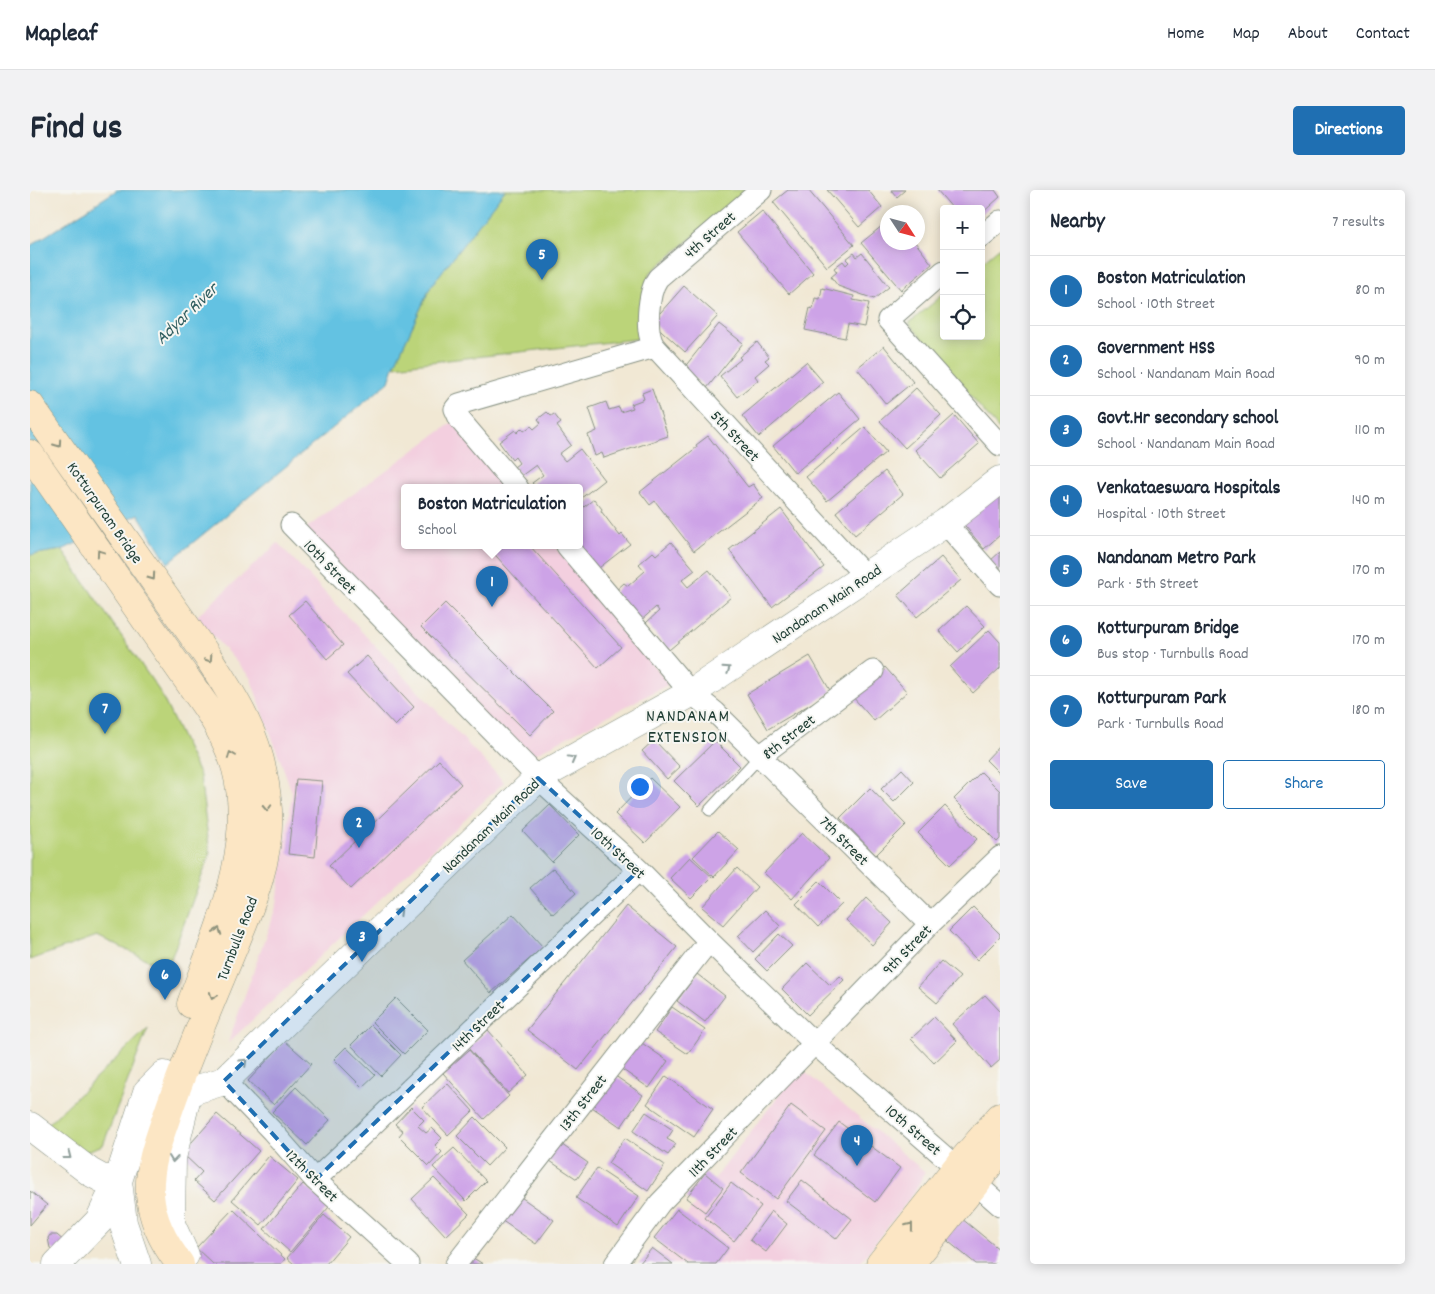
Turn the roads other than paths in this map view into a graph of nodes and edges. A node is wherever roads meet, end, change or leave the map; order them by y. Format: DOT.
graph roads {
  1 [pos="760,190"];
  2 [pos="1000,220"];
  3 [pos="985,233"];
  4 [pos="940,274"];
  5 [pos="658,278"];
  6 [pos="655,347"];
  7 [pos="30,405"];
  8 [pos="1000,445"];
  9 [pos="30,454"];
  10 [pos="1000,480"];
  11 [pos="515,484"];
  12 [pos="945,523"];
  13 [pos="290,525"];
  14 [pos="570,549"];
  15 [pos="866,577"];
  16 [pos="1000,584"];
  17 [pos="182,619"];
  18 [pos="158,636"];
  19 [pos="873,670"];
  20 [pos="691,693"];
  21 [pos="760,756"];
  22 [pos="538,778"];
  23 [pos="710,810"];
  24 [pos="1000,857"];
  25 [pos="640,870"];
  26 [pos="930,924"];
  27 [pos="709,941"];
  28 [pos="815,1044"];
  29 [pos="177,1082"];
  30 [pos="224,1082"];
  31 [pos="1000,1117"];
  32 [pos="30,1126"];
  33 [pos="149,1147"];
  34 [pos="1000,1150"];
  35 [pos="966,1175"];
  36 [pos="314,1180"];
  37 [pos="118,1181"];
  38 [pos="1000,1205"];
  39 [pos="57,1264"];
  40 [pos="137,1264"];
  41 [pos="166,1264"];
  42 [pos="180,1264"];
  43 [pos="190,1264"];
  44 [pos="408,1264"];
  45 [pos="456,1264"];
  46 [pos="615,1264"];
  47 [pos="880,1264"];
  48 [pos="910,1264"];
  1 -- 5 [label="street, 4th Street"];
  2 -- 3 [label="street"];
  4 -- 8 [label="street"];
  5 -- 6 [label="street, 5th Street"];
  6 -- 11 [label="street"];
  6 -- 15 [label="street, 5th Street"];
  7 -- 17 [label="main road, Kotturpuram Bridge, one-way"];
  18 -- 9 [label="main road, Kotturpuram Bridge, one-way"];
  10 -- 12 [label="street, Nandanam Main Road"];
  12 -- 15 [label="street, Nandanam Main Road"];
  12 -- 16 [label="street"];
  13 -- 22 [label="street, 10th Street"];
  14 -- 20 [label="street, 7th Street"];
  20 -- 15 [label="street, Nandanam Main Road, one-way"];
  17 -- 29 [label="main road, Turnbulls Road, one-way"];
  29 -- 18 [label="main road, Turnbulls Road, one-way"];
  19 -- 21 [label="street, 8th Street"];
  20 -- 21 [label="street, 7th Street"];
  22 -- 20 [label="street, Nandanam Main Road, one-way"];
  21 -- 23 [label="lane, 8th Street"];
  21 -- 26 [label="street, 7th Street"];
  22 -- 25 [label="street, 10th Street"];
  30 -- 22 [label="street, Nandanam Main Road, one-way"];
  24 -- 26 [label="street, 9th Street"];
  25 -- 27 [label="street, 10th Street"];
  25 -- 36 [label="street, 14th Street"];
  26 -- 28 [label="street, 9th Street"];
  27 -- 28 [label="street, 10th Street"];
  27 -- 45 [label="street, 13th Street"];
  28 -- 35 [label="street, 10th Street"];
  28 -- 46 [label="street, 11th Street"];
  29 -- 30 [label="street, Nandanam Main Road"];
  29 -- 33 [label="main road"];
  29 -- 37 [label="street, Turnbulls Road"];
  29 -- 43 [label="street, Turnbulls Road, one-way"];
  30 -- 36 [label="street, 12th Street"];
  31 -- 35 [label="main road"];
  32 -- 37 [label="street, one-way"];
  33 -- 41 [label="main road"];
  33 -- 42 [label="main road"];
  34 -- 35 [label="main road"];
  35 -- 38 [label="street, 10th Street"];
  47 -- 35 [label="main road, one-way"];
  35 -- 48 [label="main road"];
  36 -- 44 [label="street, 12th Street"];
  37 -- 39 [label="street"];
  37 -- 40 [label="street, Turnbulls Road"];
}
